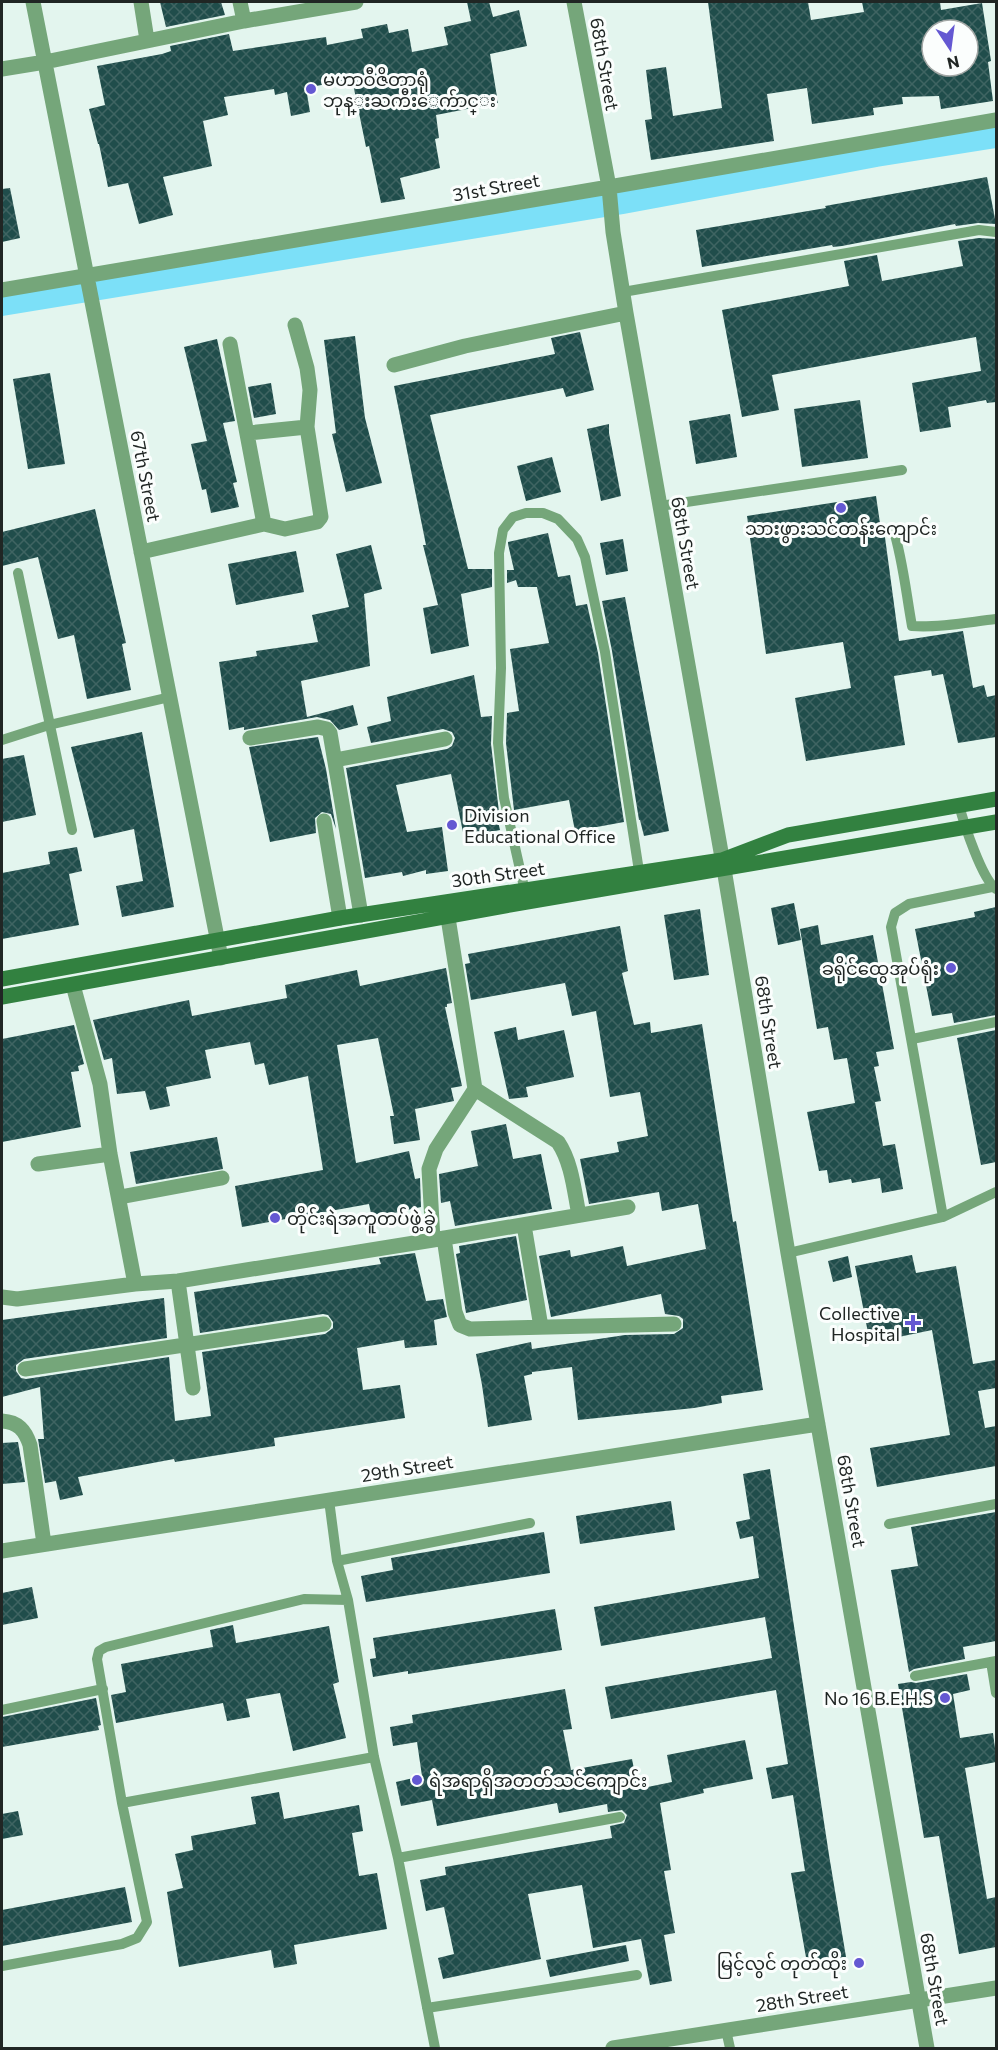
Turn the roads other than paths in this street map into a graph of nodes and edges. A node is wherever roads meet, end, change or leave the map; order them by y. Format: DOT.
graph roads {
  1 [pos="33,2"];
  2 [pos="141,2"];
  3 [pos="240,2"];
  4 [pos="346,2"];
  5 [pos="574,2"];
  6 [pos="244,21"];
  7 [pos="147,40"];
  8 [pos="45,62"];
  9 [pos="2,69"];
  10 [pos="996,120"];
  11 [pos="609,193"];
  12 [pos="996,232"];
  13 [pos="87,278"];
  14 [pos="2,290"];
  15 [pos="623,292"];
  16 [pos="626,313"];
  17 [pos="295,325"];
  18 [pos="231,344"];
  19 [pos="394,365"];
  20 [pos="307,427"];
  21 [pos="248,434"];
  22 [pos="902,470"];
  23 [pos="660,506"];
  24 [pos="264,524"];
  25 [pos="894,528"];
  26 [pos="141,552"];
  27 [pos="18,573"];
  28 [pos="996,619"];
  29 [pos="170,697"];
  30 [pos="49,724"];
  31 [pos="250,738"];
  32 [pos="445,739"];
  33 [pos="2,740"];
  34 [pos="335,760"];
  35 [pos="996,799"];
  36 [pos="959,806"];
  37 [pos="875,820"];
  38 [pos="324,821"];
  39 [pos="996,822"];
  40 [pos="965,827"];
  41 [pos="72,830"];
  42 [pos="877,842"];
  43 [pos="723,864"];
  44 [pos="639,872"];
  45 [pos="994,889"];
  46 [pos="526,896"];
  47 [pos="445,902"];
  48 [pos="361,915"];
  49 [pos="447,917"];
  50 [pos="340,918"];
  51 [pos="218,941"];
  52 [pos="221,958"];
  53 [pos="2,979"];
  54 [pos="74,985"];
  55 [pos="2,997"];
  56 [pos="996,1022"];
  57 [pos="912,1039"];
  58 [pos="475,1089"];
  59 [pos="110,1154"];
  60 [pos="38,1164"];
  61 [pos="222,1178"];
  62 [pos="996,1192"];
  63 [pos="120,1197"];
  64 [pos="628,1207"];
  65 [pos="579,1215"];
  66 [pos="943,1217"];
  67 [pos="524,1225"];
  68 [pos="438,1239"];
  69 [pos="788,1253"];
  70 [pos="178,1281"];
  71 [pos="135,1284"];
  72 [pos="2,1297"];
  73 [pos="324,1324"];
  74 [pos="674,1324"];
  75 [pos="541,1327"];
  76 [pos="187,1346"];
  77 [pos="26,1369"];
  78 [pos="193,1388"];
  79 [pos="2,1421"];
  80 [pos="818,1424"];
  81 [pos="329,1500"];
  82 [pos="996,1504"];
  83 [pos="530,1523"];
  84 [pos="889,1524"];
  85 [pos="44,1544"];
  86 [pos="2,1551"];
  87 [pos="337,1561"];
  88 [pos="348,1600"];
  89 [pos="994,1662"];
  90 [pos="915,1676"];
  91 [pos="103,1689"];
  92 [pos="996,1693"];
  93 [pos="2,1710"];
  94 [pos="375,1757"];
  95 [pos="122,1803"];
  96 [pos="620,1817"];
  97 [pos="398,1858"];
  98 [pos="2,1966"];
  99 [pos="637,1975"];
  100 [pos="996,1988"];
  101 [pos="920,2000"];
  102 [pos="427,2008"];
  103 [pos="726,2030"];
  104 [pos="435,2049"];
  105 [pos="613,2049"];
  106 [pos="730,2049"];
  107 [pos="927,2049"];
  1 -- 8 [label="street, 67th Street"];
  2 -- 7 [label="street"];
  3 -- 6 [label="street"];
  4 -- 6 [label="street"];
  5 -- 11 [label="street, 68th Street"];
  6 -- 7 [label="street"];
  7 -- 8 [label="street"];
  8 -- 9 [label="street"];
  8 -- 13 [label="street, 67th Street"];
  10 -- 11 [label="street, 31st Street"];
  11 -- 13 [label="street, 31st Street"];
  11 -- 15 [label="street, 68th Street"];
  12 -- 15 [label="lane"];
  13 -- 14 [label="street, 31st Street"];
  13 -- 26 [label="street, 67th Street"];
  15 -- 16 [label="street, 68th Street"];
  16 -- 19 [label="street"];
  16 -- 23 [label="street, 68th Street"];
  17 -- 20 [label="street"];
  18 -- 21 [label="street"];
  20 -- 21 [label="street"];
  20 -- 24 [label="street"];
  21 -- 24 [label="street"];
  22 -- 23 [label="lane"];
  23 -- 43 [label="street, 68th Street"];
  24 -- 26 [label="street"];
  25 -- 28 [label="lane"];
  26 -- 29 [label="street, 67th Street"];
  27 -- 30 [label="lane"];
  29 -- 30 [label="lane"];
  29 -- 51 [label="street, 67th Street"];
  30 -- 33 [label="lane"];
  30 -- 41 [label="lane"];
  31 -- 34 [label="street"];
  32 -- 34 [label="street"];
  34 -- 48 [label="street"];
  35 -- 36 [label="main road, 30th Street"];
  36 -- 37 [label="main road, 30th Street"];
  36 -- 40 [label="lane"];
  37 -- 42 [label="main road"];
  37 -- 43 [label="main road, 30th Street"];
  38 -- 50 [label="street"];
  39 -- 40 [label="main road, 30th Street"];
  40 -- 42 [label="main road, 30th Street"];
  40 -- 45 [label="lane"];
  42 -- 43 [label="main road, 30th Street"];
  43 -- 44 [label="main road, 30th Street"];
  43 -- 46 [label="main road, 30th Street"];
  43 -- 69 [label="street, 68th Street"];
  44 -- 46 [label="main road, 30th Street"];
  44 -- 46 [label="lane"];
  45 -- 57 [label="lane"];
  46 -- 47 [label="main road, 30th Street"];
  46 -- 49 [label="main road, 30th Street"];
  47 -- 48 [label="main road, 30th Street"];
  47 -- 49 [label="street"];
  48 -- 50 [label="main road, 30th Street"];
  49 -- 52 [label="main road, 30th Street"];
  49 -- 58 [label="street"];
  50 -- 51 [label="main road, 30th Street"];
  51 -- 52 [label="street, 67th Street"];
  51 -- 53 [label="main road, 30th Street"];
  52 -- 54 [label="main road, 30th Street"];
  54 -- 55 [label="main road, 30th Street"];
  54 -- 59 [label="street"];
  56 -- 57 [label="lane"];
  57 -- 66 [label="lane"];
  58 -- 65 [label="street"];
  58 -- 68 [label="street"];
  59 -- 60 [label="street"];
  59 -- 63 [label="street"];
  61 -- 63 [label="street"];
  62 -- 66 [label="lane"];
  63 -- 71 [label="street"];
  64 -- 65 [label="street"];
  65 -- 67 [label="street"];
  66 -- 69 [label="lane"];
  67 -- 68 [label="street"];
  67 -- 75 [label="street"];
  68 -- 70 [label="street"];
  68 -- 75 [label="street"];
  69 -- 80 [label="street, 68th Street"];
  70 -- 71 [label="street"];
  70 -- 76 [label="street"];
  71 -- 72 [label="street"];
  73 -- 76 [label="street"];
  74 -- 75 [label="street"];
  76 -- 77 [label="street"];
  76 -- 78 [label="street"];
  79 -- 85 [label="street"];
  80 -- 81 [label="street, 29th Street"];
  80 -- 101 [label="street, 68th Street"];
  81 -- 85 [label="street, 29th Street"];
  81 -- 87 [label="lane"];
  82 -- 84 [label="lane"];
  83 -- 87 [label="lane"];
  85 -- 86 [label="street, 29th Street"];
  87 -- 88 [label="lane"];
  88 -- 91 [label="lane"];
  88 -- 94 [label="lane"];
  89 -- 90 [label="lane"];
  89 -- 92 [label="lane"];
  91 -- 93 [label="lane"];
  91 -- 95 [label="lane"];
  94 -- 95 [label="lane"];
  94 -- 97 [label="lane"];
  95 -- 98 [label="lane"];
  96 -- 97 [label="lane"];
  97 -- 102 [label="lane"];
  99 -- 102 [label="lane"];
  100 -- 101 [label="street, 28th Street"];
  101 -- 103 [label="street, 28th Street"];
  101 -- 107 [label="street, 68th Street"];
  102 -- 104 [label="lane"];
  103 -- 105 [label="street, 28th Street"];
  103 -- 106 [label="lane"];
}
